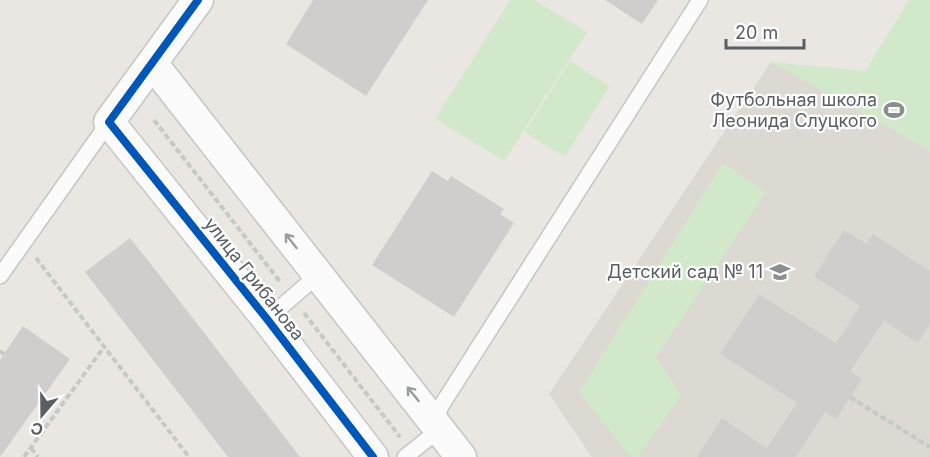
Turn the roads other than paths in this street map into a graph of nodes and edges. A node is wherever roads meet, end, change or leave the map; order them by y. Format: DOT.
graph roads {
  1 [pos="198,0"];
  2 [pos="700,0"];
  3 [pos="152,63"];
  4 [pos="109,122"];
  5 [pos="318,275"];
  6 [pos="0,276"];
  7 [pos="267,319"];
  8 [pos="438,426"];
  9 [pos="373,457"];
  10 [pos="405,457"];
  11 [pos="461,457"];
  1 -- 3 [label="street"];
  2 -- 8 [label="lane"];
  3 -- 4 [label="street"];
  5 -- 3 [label="street, one-way"];
  4 -- 6 [label="lane"];
  4 -- 7 [label="street, улица Грибанова"];
  5 -- 7 [label="lane"];
  8 -- 5 [label="street, one-way"];
  7 -- 9 [label="street, улица Грибанова"];
  8 -- 10 [label="lane"];
  8 -- 11 [label="street"];
}
